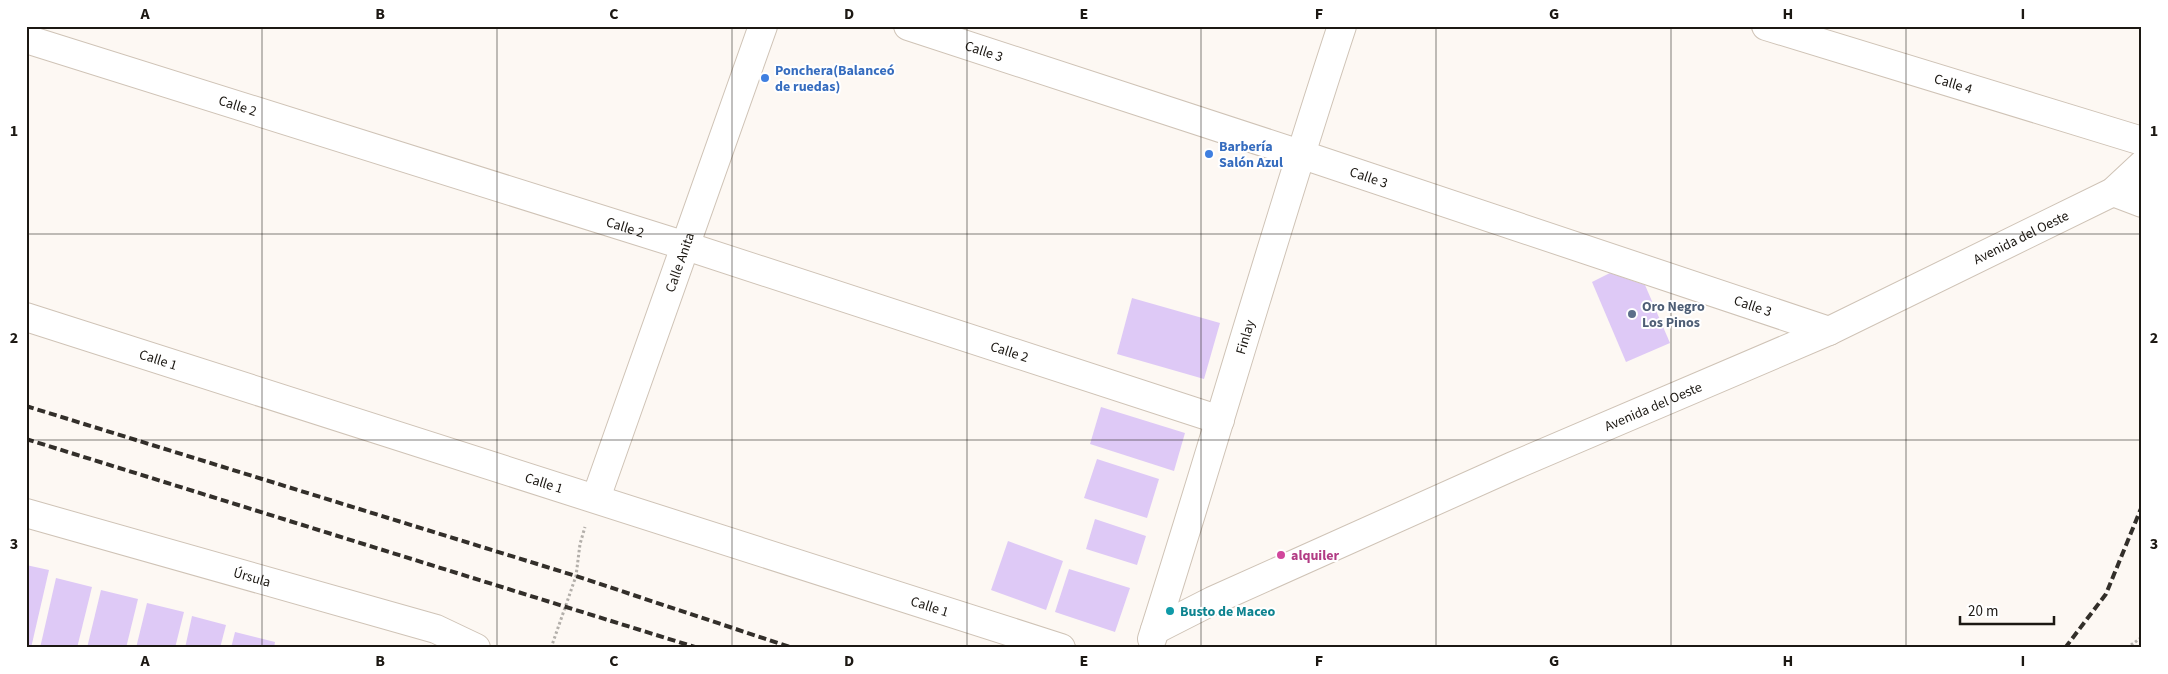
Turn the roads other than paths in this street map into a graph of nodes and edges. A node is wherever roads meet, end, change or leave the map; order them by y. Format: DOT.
graph roads {
  1 [pos="763,26"];
  2 [pos="908,26"];
  3 [pos="1342,26"];
  4 [pos="1766,26"];
  5 [pos="26,38"];
  6 [pos="2142,140"];
  7 [pos="1300,154"];
  8 [pos="2142,165"];
  9 [pos="2113,192"];
  10 [pos="2142,203"];
  11 [pos="686,246"];
  12 [pos="26,317"];
  13 [pos="1829,331"];
  14 [pos="1220,420"];
  15 [pos="595,498"];
  16 [pos="26,513"];
  17 [pos="1152,639"];
  18 [pos="476,648"];
  19 [pos="1061,648"];
  1 -- 11 [label="street, Calle Anita"];
  2 -- 7 [label="street, Calle 3"];
  3 -- 7 [label="street, Finlay"];
  4 -- 6 [label="street, Calle 4"];
  5 -- 11 [label="street, Calle 2"];
  7 -- 13 [label="street, Calle 3"];
  7 -- 14 [label="street, Finlay"];
  8 -- 9 [label="street, Avenida del Oeste"];
  9 -- 10 [label="street"];
  9 -- 13 [label="street, Avenida del Oeste"];
  11 -- 14 [label="street, Calle 2"];
  11 -- 15 [label="street, Calle Anita"];
  12 -- 15 [label="street, Calle 1"];
  13 -- 17 [label="street, Avenida del Oeste"];
  14 -- 17 [label="street, Finlay"];
  15 -- 19 [label="street, Calle 1"];
  16 -- 18 [label="street, Úrsula"];
}
